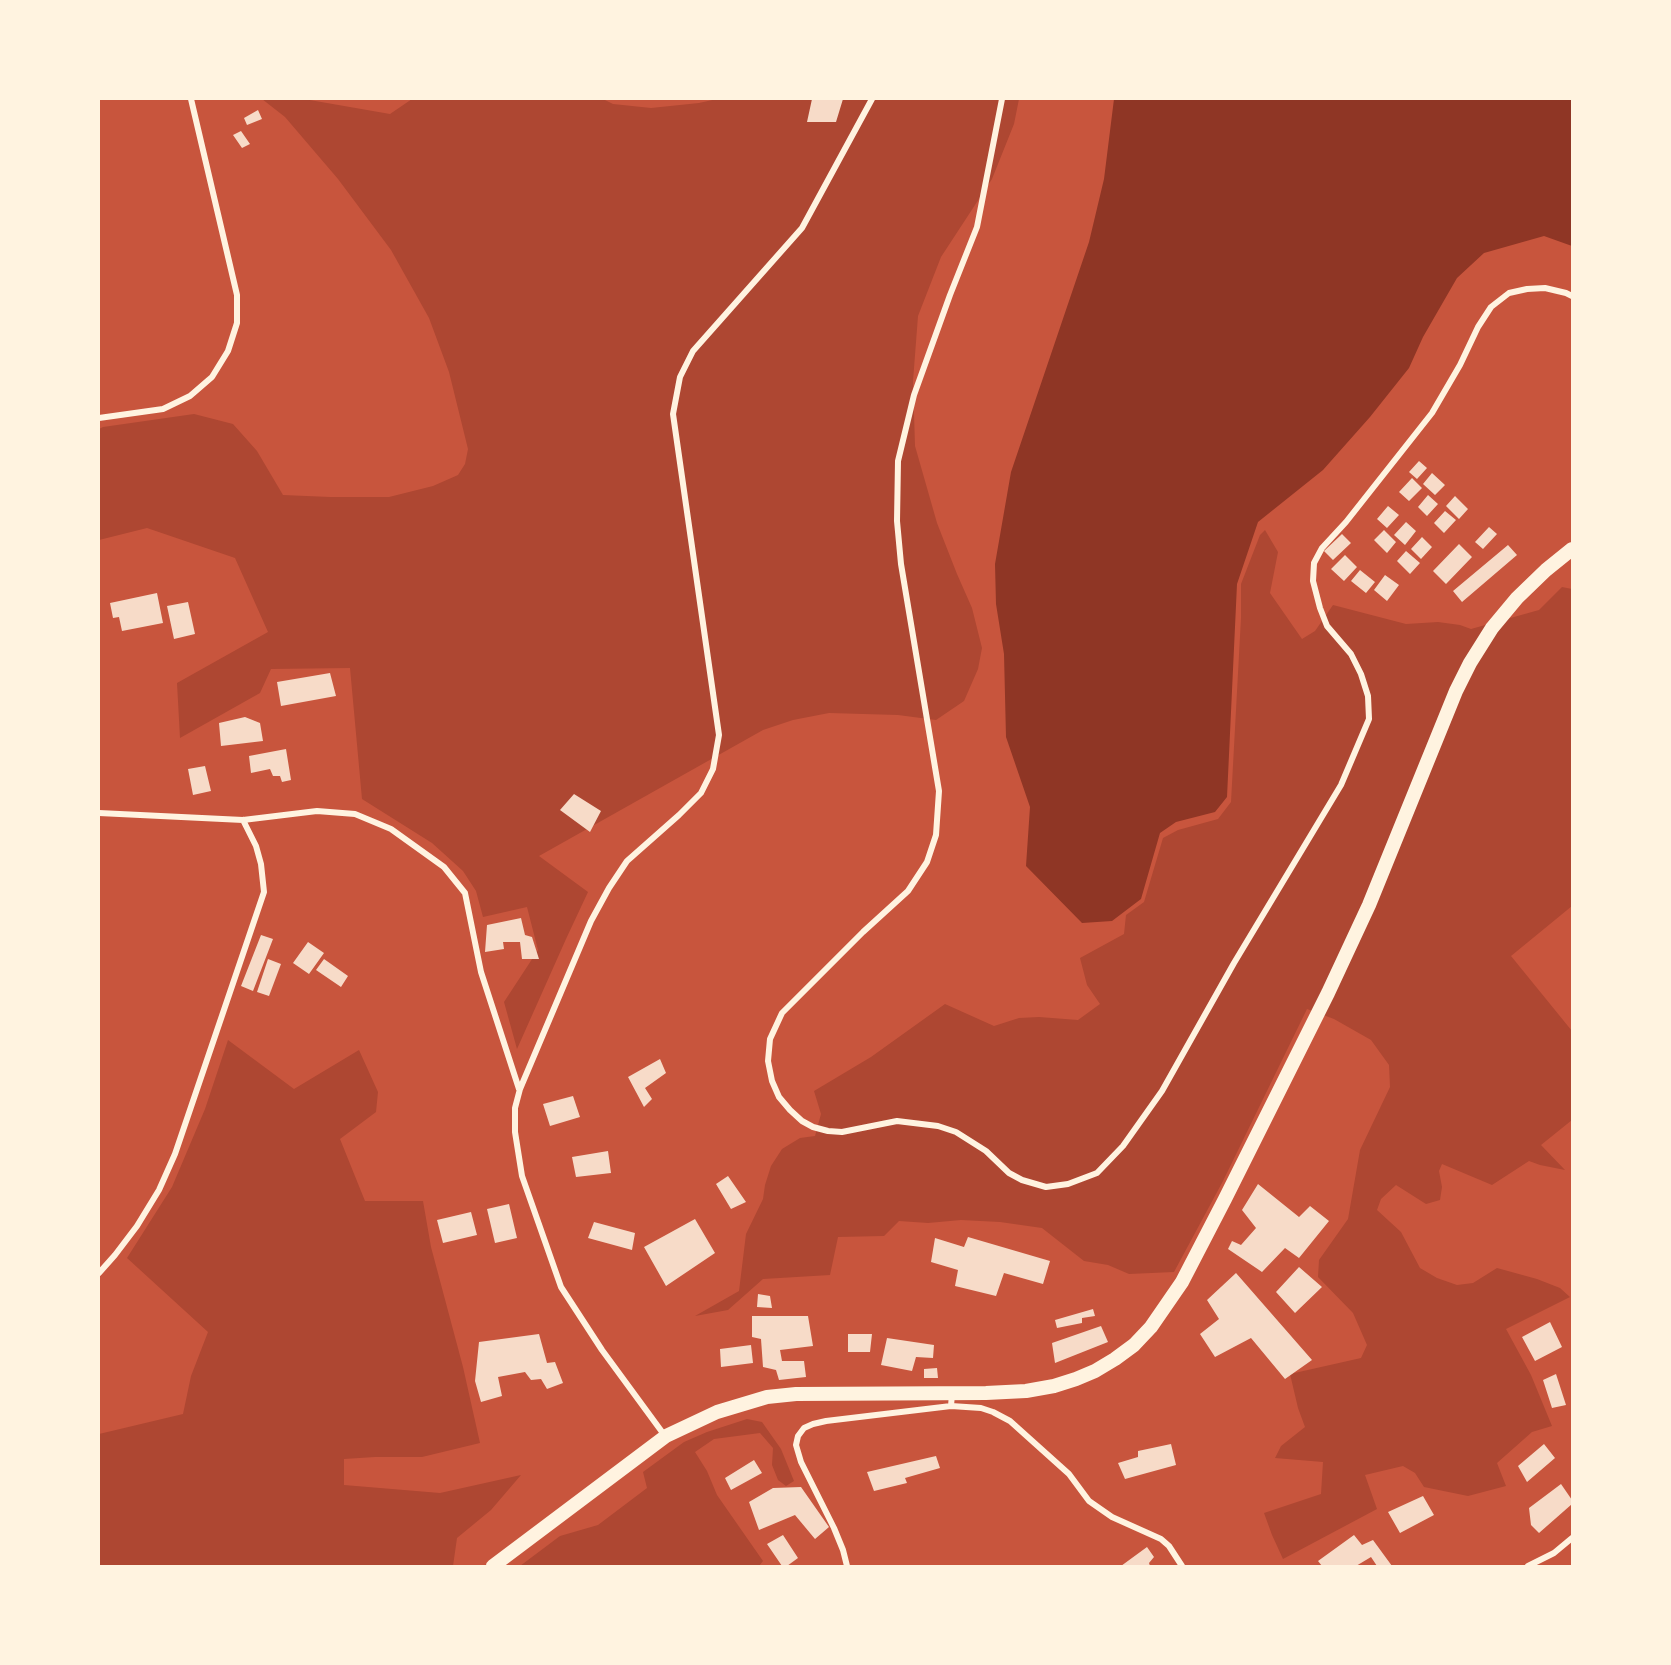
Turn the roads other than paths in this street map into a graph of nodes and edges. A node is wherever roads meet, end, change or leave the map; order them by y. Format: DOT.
graph roads {
  1 [pos="191,99"];
  2 [pos="872,99"];
  3 [pos="1002,99"];
  4 [pos="1572,296"];
  5 [pos="99,418"];
  6 [pos="1572,549"];
  7 [pos="99,813"];
  8 [pos="243,820"];
  9 [pos="520,1089"];
  10 [pos="99,1273"];
  11 [pos="952,1400"];
  12 [pos="666,1436"];
  13 [pos="1572,1538"];
  14 [pos="493,1566"];
  15 [pos="847,1566"];
  16 [pos="1182,1566"];
  17 [pos="1528,1566"];
  1 -- 5 [label="street"];
  2 -- 9 [label="street"];
  3 -- 4 [label="street"];
  6 -- 11 [label="main road"];
  7 -- 8 [label="street"];
  8 -- 9 [label="street"];
  8 -- 10 [label="street"];
  9 -- 12 [label="street"];
  11 -- 12 [label="main road"];
  11 -- 15 [label="street"];
  11 -- 16 [label="street"];
  12 -- 14 [label="main road"];
  13 -- 17 [label="street"];
}
